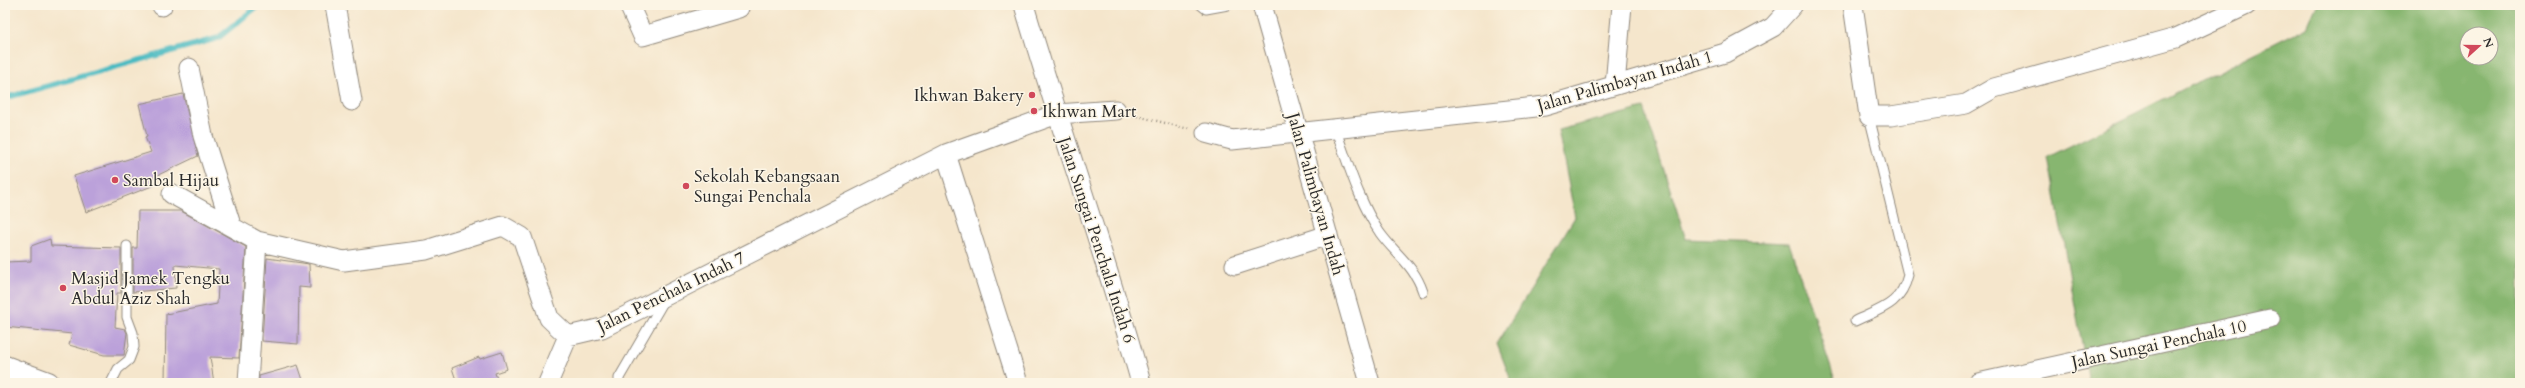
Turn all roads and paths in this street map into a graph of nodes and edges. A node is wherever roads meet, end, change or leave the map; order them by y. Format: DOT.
graph roads {
  1 [pos="335,5"];
  2 [pos="629,5"];
  3 [pos="1024,5"];
  4 [pos="1201,5"];
  5 [pos="1228,5"];
  6 [pos="1262,5"];
  7 [pos="1622,5"];
  8 [pos="1793,5"];
  9 [pos="1853,5"];
  10 [pos="2247,5"];
  11 [pos="739,8"];
  12 [pos="188,68"];
  13 [pos="1615,85"];
  14 [pos="352,101"];
  15 [pos="1116,110"];
  16 [pos="1057,114"];
  17 [pos="1869,116"];
  18 [pos="1335,128"];
  19 [pos="1298,132"];
  20 [pos="1206,133"];
  21 [pos="946,154"];
  22 [pos="172,194"];
  23 [pos="231,225"];
  24 [pos="1328,235"];
  25 [pos="257,241"];
  26 [pos="127,246"];
  27 [pos="1235,266"];
  28 [pos="1423,292"];
  29 [pos="668,295"];
  30 [pos="2270,319"];
  31 [pos="1855,321"];
  32 [pos="568,336"];
  33 [pos="5,367"];
  34 [pos="44,382"];
  35 [pos="111,383"];
  36 [pos="248,383"];
  37 [pos="548,383"];
  38 [pos="619,383"];
  39 [pos="1018,383"];
  40 [pos="1141,383"];
  41 [pos="1370,383"];
  42 [pos="1978,383"];
  1 -- 14 [label="street"];
  2 -- 11 [label="street"];
  3 -- 16 [label="street, Jalan Sungai Penchala Indah 6"];
  4 -- 5 [label="lane"];
  6 -- 19 [label="street, Jalan Palimbayan Indah"];
  7 -- 13 [label="street"];
  8 -- 13 [label="street, Jalan Palimbayan Indah 1"];
  9 -- 17 [label="street"];
  10 -- 17 [label="street"];
  12 -- 23 [label="street"];
  13 -- 18 [label="street, Jalan Palimbayan Indah 1"];
  15 -- 16 [label="street, Jalan Penchala Indah 7"];
  15 -- 20 [label="path"];
  16 -- 21 [label="street, Jalan Penchala Indah 7"];
  16 -- 40 [label="street, Jalan Sungai Penchala Indah 6"];
  17 -- 31 [label="lane"];
  18 -- 19 [label="street, Jalan Palimbayan Indah 1"];
  18 -- 28 [label="lane"];
  19 -- 20 [label="street"];
  19 -- 24 [label="street, Jalan Palimbayan Indah"];
  21 -- 29 [label="street, Jalan Penchala Indah 7"];
  21 -- 39 [label="street"];
  22 -- 23 [label="street"];
  23 -- 25 [label="street"];
  24 -- 27 [label="street"];
  24 -- 41 [label="street, Jalan Palimbayan Indah"];
  25 -- 32 [label="street"];
  25 -- 36 [label="street"];
  26 -- 35 [label="lane"];
  29 -- 32 [label="street, Jalan Penchala Indah 7"];
  29 -- 38 [label="lane"];
  30 -- 42 [label="street, Jalan Sungai Penchala 10"];
  32 -- 37 [label="street"];
  33 -- 34 [label="street"];
}
